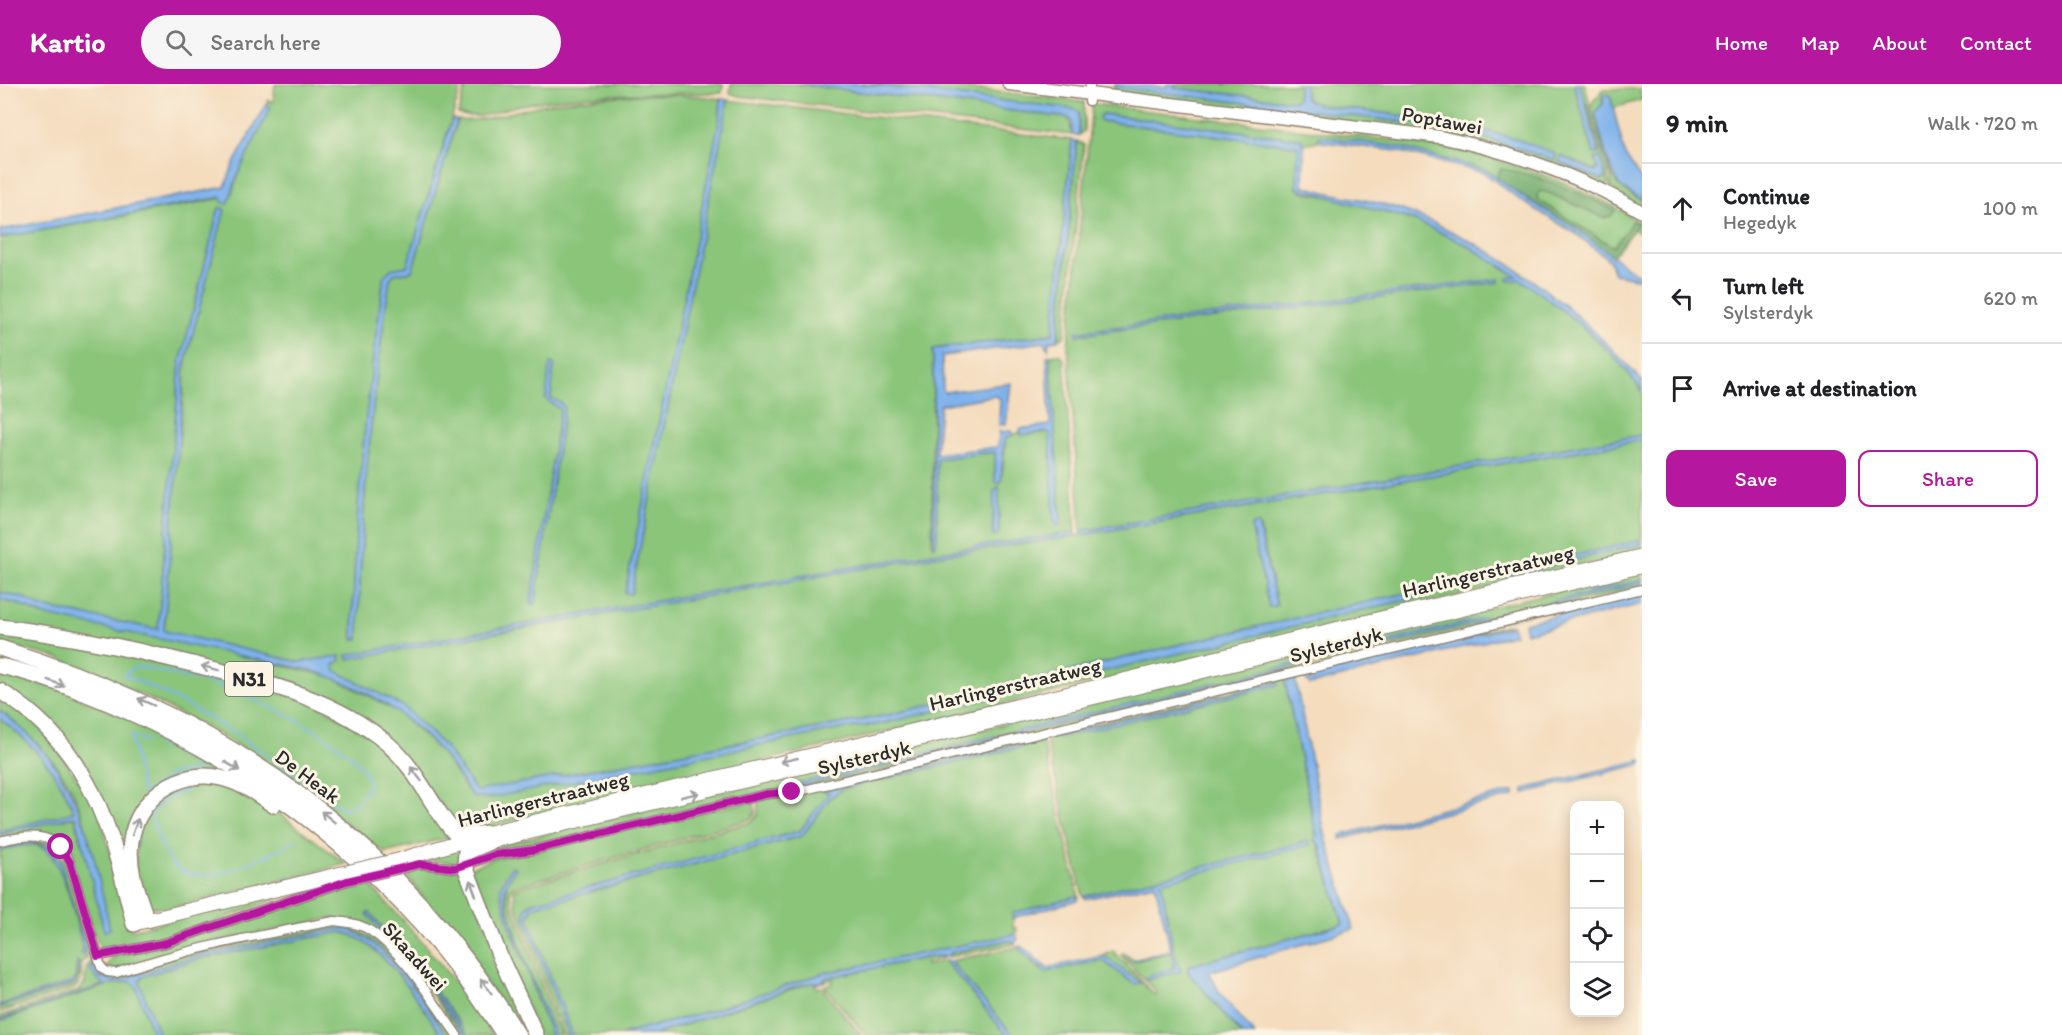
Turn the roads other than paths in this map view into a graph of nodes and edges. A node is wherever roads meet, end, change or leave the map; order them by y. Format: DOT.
graph roads {
  1 [pos="1009,84"];
  2 [pos="1089,93"];
  3 [pos="1642,212"];
  4 [pos="1642,556"];
  5 [pos="1642,566"];
  6 [pos="1642,589"];
  7 [pos="0,627"];
  8 [pos="0,648"];
  9 [pos="0,666"];
  10 [pos="0,692"];
  11 [pos="489,838"];
  12 [pos="0,841"];
  13 [pos="404,863"];
  14 [pos="465,866"];
  15 [pos="344,877"];
  16 [pos="141,922"];
  17 [pos="98,956"];
  18 [pos="478,997"];
  19 [pos="457,1035"];
  20 [pos="504,1035"];
  21 [pos="518,1035"];
  22 [pos="536,1035"];
  1 -- 2 [label="main road, Poptawei"];
  2 -- 3 [label="main road, Poptawei"];
  4 -- 11 [label="main road, Harlingerstraatweg, one-way"];
  11 -- 5 [label="main road, Harlingerstraatweg, one-way"];
  6 -- 14 [label="street, Sylsterdyk"];
  11 -- 7 [label="highway, N31, one-way"];
  21 -- 8 [label="highway, De Heak, one-way"];
  9 -- 18 [label="highway, De Heak, one-way"];
  10 -- 16 [label="highway"];
  11 -- 13 [label="main road, Harlingerstraatweg"];
  11 -- 14 [label="highway"];
  12 -- 17 [label="street"];
  13 -- 14 [label="street, Sylsterdyk"];
  13 -- 15 [label="main road, Harlingerstraatweg, bridge"];
  22 -- 14 [label="highway, one-way"];
  15 -- 16 [label="main road, Harlingerstraatweg"];
  15 -- 17 [label="street"];
  16 -- 18 [label="highway, one-way"];
  17 -- 19 [label="street, Skaadwei"];
  18 -- 20 [label="highway, De Heak"];
}
